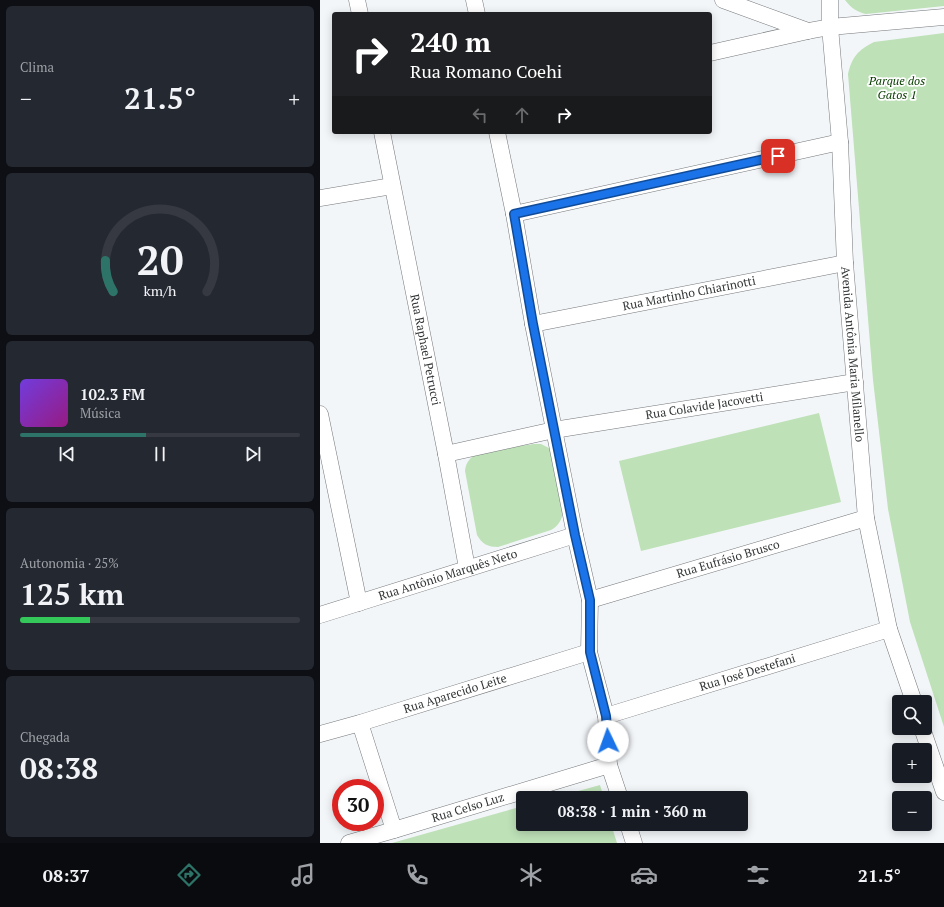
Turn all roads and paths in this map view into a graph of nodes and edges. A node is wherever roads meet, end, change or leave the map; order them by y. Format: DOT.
graph roads {
  1 [pos="357,0"];
  2 [pos="474,0"];
  3 [pos="723,0"];
  4 [pos="830,0"];
  5 [pos="360,12"];
  6 [pos="477,12"];
  7 [pos="944,17"];
  8 [pos="830,27"];
  9 [pos="808,31"];
  10 [pos="712,53"];
  11 [pos="382,134"];
  12 [pos="497,134"];
  13 [pos="840,142"];
  14 [pos="392,186"];
  15 [pos="320,198"];
  16 [pos="514,214"];
  17 [pos="845,263"];
  18 [pos="533,324"];
  19 [pos="856,382"];
  20 [pos="320,414"];
  21 [pos="554,430"];
  22 [pos="446,454"];
  23 [pos="866,518"];
  24 [pos="575,535"];
  25 [pos="467,568"];
  26 [pos="590,600"];
  27 [pos="359,603"];
  28 [pos="320,615"];
  29 [pos="889,629"];
  30 [pos="590,652"];
  31 [pos="912,695"];
  32 [pos="606,716"];
  33 [pos="360,723"];
  34 [pos="320,734"];
  35 [pos="924,735"];
  36 [pos="609,765"];
  37 [pos="618,791"];
  38 [pos="944,792"];
  39 [pos="394,830"];
  40 [pos="630,831"];
  41 [pos="349,843"];
  42 [pos="634,843"];
  1 -- 5 [label="street"];
  2 -- 6 [label="street"];
  3 -- 9 [label="street"];
  4 -- 8 [label="street, Avenida Antônia Maria Milanello"];
  7 -- 8 [label="street"];
  8 -- 9 [label="street"];
  8 -- 13 [label="street, Avenida Antônia Maria Milanello"];
  9 -- 10 [label="street"];
  11 -- 14 [label="street, Rua Raphael Petrucci"];
  12 -- 16 [label="street"];
  13 -- 16 [label="street"];
  13 -- 17 [label="street, Avenida Antônia Maria Milanello"];
  14 -- 15 [label="street"];
  14 -- 22 [label="street, Rua Raphael Petrucci"];
  16 -- 18 [label="street"];
  17 -- 18 [label="street, Rua Martinho Chiarinotti"];
  17 -- 19 [label="street, Avenida Antônia Maria Milanello"];
  18 -- 21 [label="street"];
  19 -- 21 [label="street, Rua Colavide Jacovetti"];
  19 -- 23 [label="street, Avenida Antônia Maria Milanello"];
  20 -- 27 [label="street"];
  21 -- 22 [label="street, Rua Colavide Jacovetti"];
  21 -- 24 [label="street"];
  22 -- 25 [label="street, Rua Raphael Petrucci"];
  23 -- 26 [label="street, Rua Eufrásio Brusco"];
  23 -- 29 [label="street, Avenida Antônia Maria Milanello"];
  24 -- 25 [label="street, Rua Antônio Marquês Neto"];
  24 -- 26 [label="street"];
  25 -- 27 [label="street, Rua Antônio Marquês Neto"];
  26 -- 30 [label="street"];
  27 -- 28 [label="street, Rua Antônio Marquês Neto"];
  29 -- 31 [label="street, Avenida Antônia Maria Milanello"];
  29 -- 32 [label="street, Rua José Destefani"];
  30 -- 32 [label="street"];
  30 -- 33 [label="street, Rua Aparecido Leite"];
  32 -- 36 [label="street"];
  33 -- 34 [label="street, Rua Aparecido Leite"];
  33 -- 39 [label="street"];
  35 -- 38 [label="street"];
  36 -- 37 [label="street"];
  36 -- 39 [label="street, Rua Celso Luz"];
  39 -- 41 [label="street, Rua Celso Luz"];
  40 -- 42 [label="street"];
}
